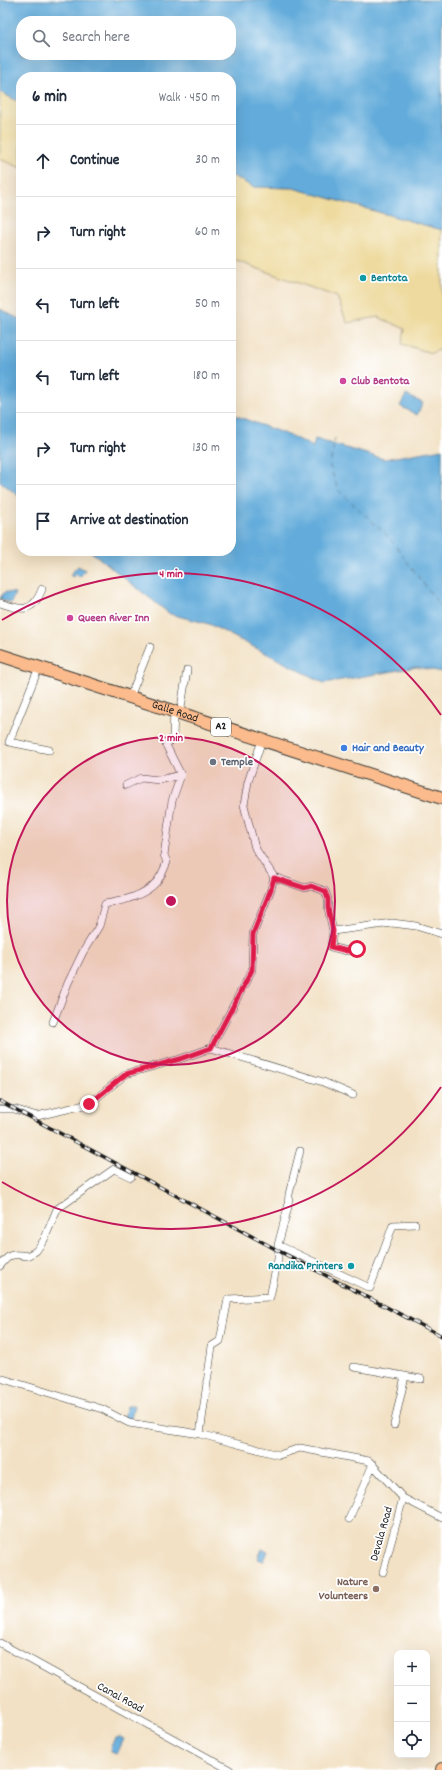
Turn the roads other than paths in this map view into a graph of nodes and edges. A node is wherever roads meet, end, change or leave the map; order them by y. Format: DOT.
graph roads {
  1 [pos="42,589"];
  2 [pos="0,602"];
  3 [pos="150,647"];
  4 [pos="0,655"];
  5 [pos="39,668"];
  6 [pos="187,670"];
  7 [pos="130,697"];
  8 [pos="177,713"];
  9 [pos="262,740"];
  10 [pos="49,750"];
  11 [pos="181,775"];
  12 [pos="126,784"];
  13 [pos="442,798"];
  14 [pos="274,878"];
  15 [pos="333,931"];
  16 [pos="442,934"];
  17 [pos="357,949"];
  18 [pos="53,1022"];
  19 [pos="211,1048"];
  20 [pos="353,1095"];
  21 [pos="0,1109"];
  22 [pos="300,1151"];
  23 [pos="131,1177"];
  24 [pos="415,1224"];
  25 [pos="278,1245"];
  26 [pos="0,1266"];
  27 [pos="354,1367"];
  28 [pos="405,1376"];
  29 [pos="0,1378"];
  30 [pos="421,1379"];
  31 [pos="394,1425"];
  32 [pos="200,1434"];
  33 [pos="373,1464"];
  34 [pos="403,1498"];
  35 [pos="442,1518"];
  36 [pos="349,1519"];
  37 [pos="382,1572"];
  38 [pos="0,1644"];
  39 [pos="230,1770"];
  1 -- 2 [label="street"];
  3 -- 7 [label="street"];
  4 -- 5 [label="highway, Galle Road / A2"];
  5 -- 7 [label="highway, Galle Road / A2"];
  5 -- 10 [label="street"];
  6 -- 8 [label="street"];
  7 -- 8 [label="highway, Galle Road / A2"];
  8 -- 9 [label="highway, Galle Road / A2"];
  8 -- 11 [label="street"];
  9 -- 13 [label="highway, Galle Road / A2"];
  9 -- 14 [label="street"];
  11 -- 12 [label="street"];
  11 -- 18 [label="street"];
  14 -- 15 [label="street"];
  14 -- 19 [label="street"];
  15 -- 16 [label="street"];
  15 -- 17 [label="street"];
  19 -- 20 [label="street"];
  19 -- 21 [label="street"];
  22 -- 25 [label="street"];
  23 -- 26 [label="street"];
  24 -- 25 [label="street"];
  25 -- 32 [label="street"];
  27 -- 28 [label="street"];
  28 -- 30 [label="street"];
  28 -- 31 [label="street"];
  29 -- 32 [label="street"];
  32 -- 33 [label="street"];
  33 -- 34 [label="street"];
  33 -- 36 [label="street"];
  34 -- 35 [label="street, Devala Road"];
  34 -- 37 [label="street, Devala Road"];
  38 -- 39 [label="street, Canal Road"];
}
